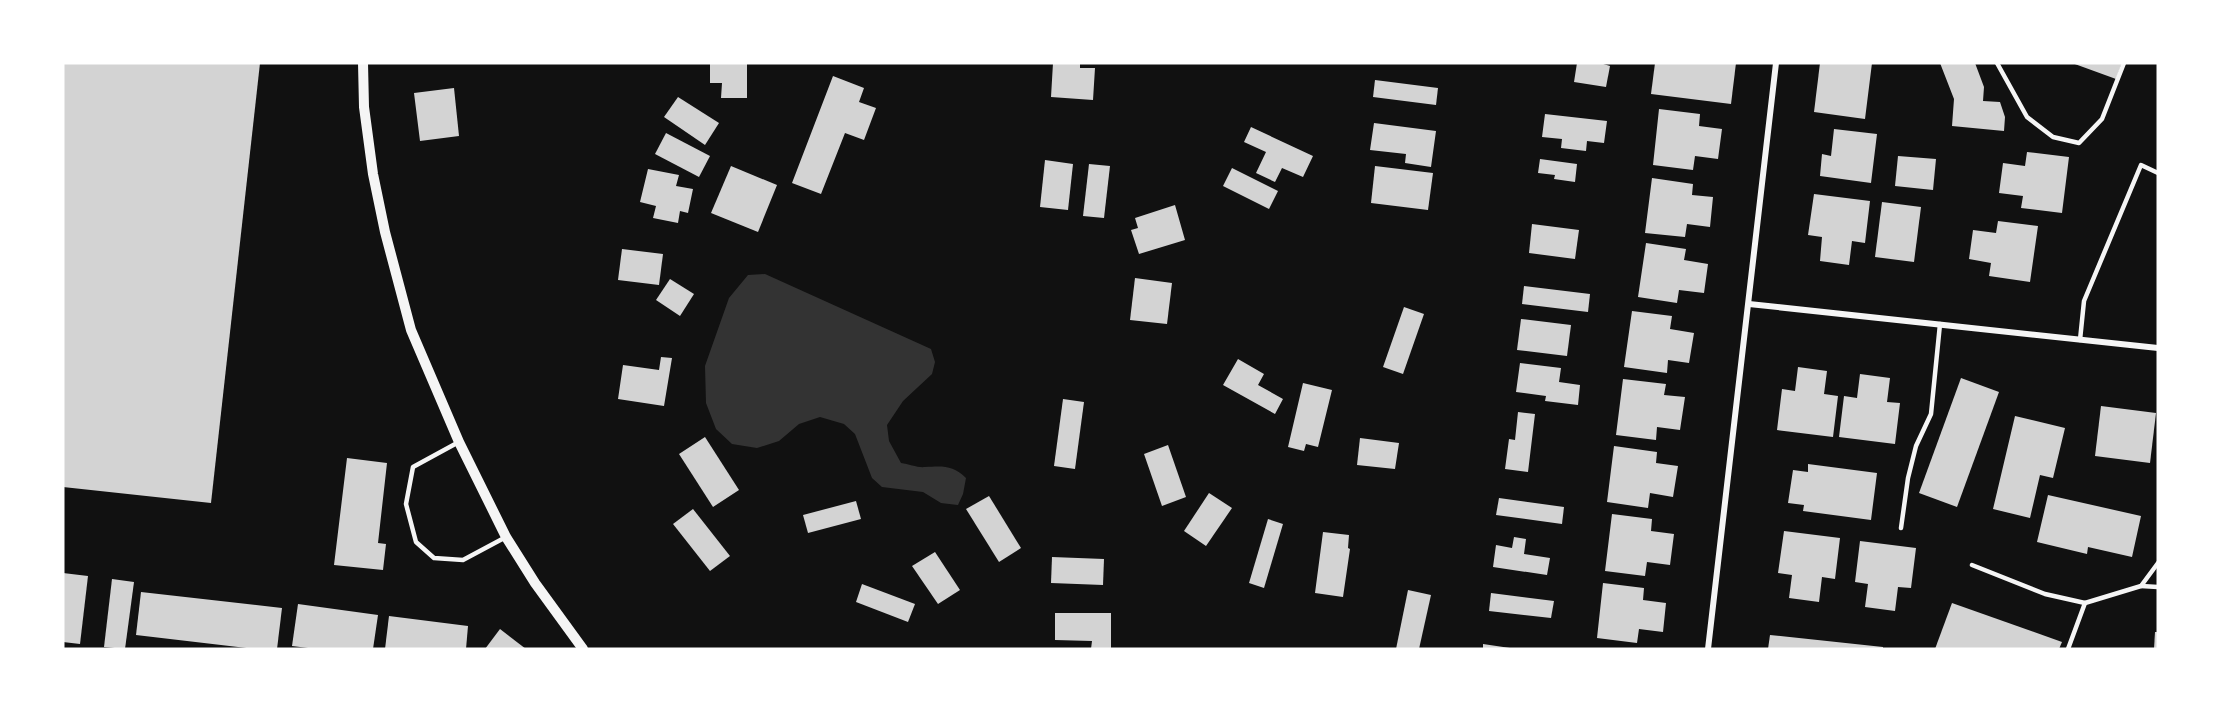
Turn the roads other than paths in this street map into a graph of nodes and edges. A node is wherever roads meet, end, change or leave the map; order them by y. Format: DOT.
graph roads {
  1 [pos="363,63"];
  2 [pos="1776,63"];
  3 [pos="1997,63"];
  4 [pos="2124,63"];
  5 [pos="2158,174"];
  6 [pos="1749,304"];
  7 [pos="1940,324"];
  8 [pos="2080,340"];
  9 [pos="2158,348"];
  10 [pos="459,442"];
  11 [pos="1901,528"];
  12 [pos="506,537"];
  13 [pos="2158,563"];
  14 [pos="1972,565"];
  15 [pos="2141,586"];
  16 [pos="2158,587"];
  17 [pos="2085,603"];
  18 [pos="583,649"];
  19 [pos="1708,649"];
  20 [pos="2068,649"];
  1 -- 10 [label="street"];
  2 -- 6 [label="street"];
  3 -- 4 [label="lane"];
  5 -- 8 [label="lane"];
  6 -- 7 [label="street"];
  6 -- 19 [label="street"];
  7 -- 8 [label="street"];
  7 -- 11 [label="lane"];
  8 -- 9 [label="street"];
  10 -- 12 [label="street"];
  10 -- 12 [label="lane"];
  12 -- 18 [label="street"];
  13 -- 15 [label="lane"];
  14 -- 17 [label="lane"];
  15 -- 16 [label="lane"];
  15 -- 17 [label="lane"];
  17 -- 20 [label="lane"];
}
